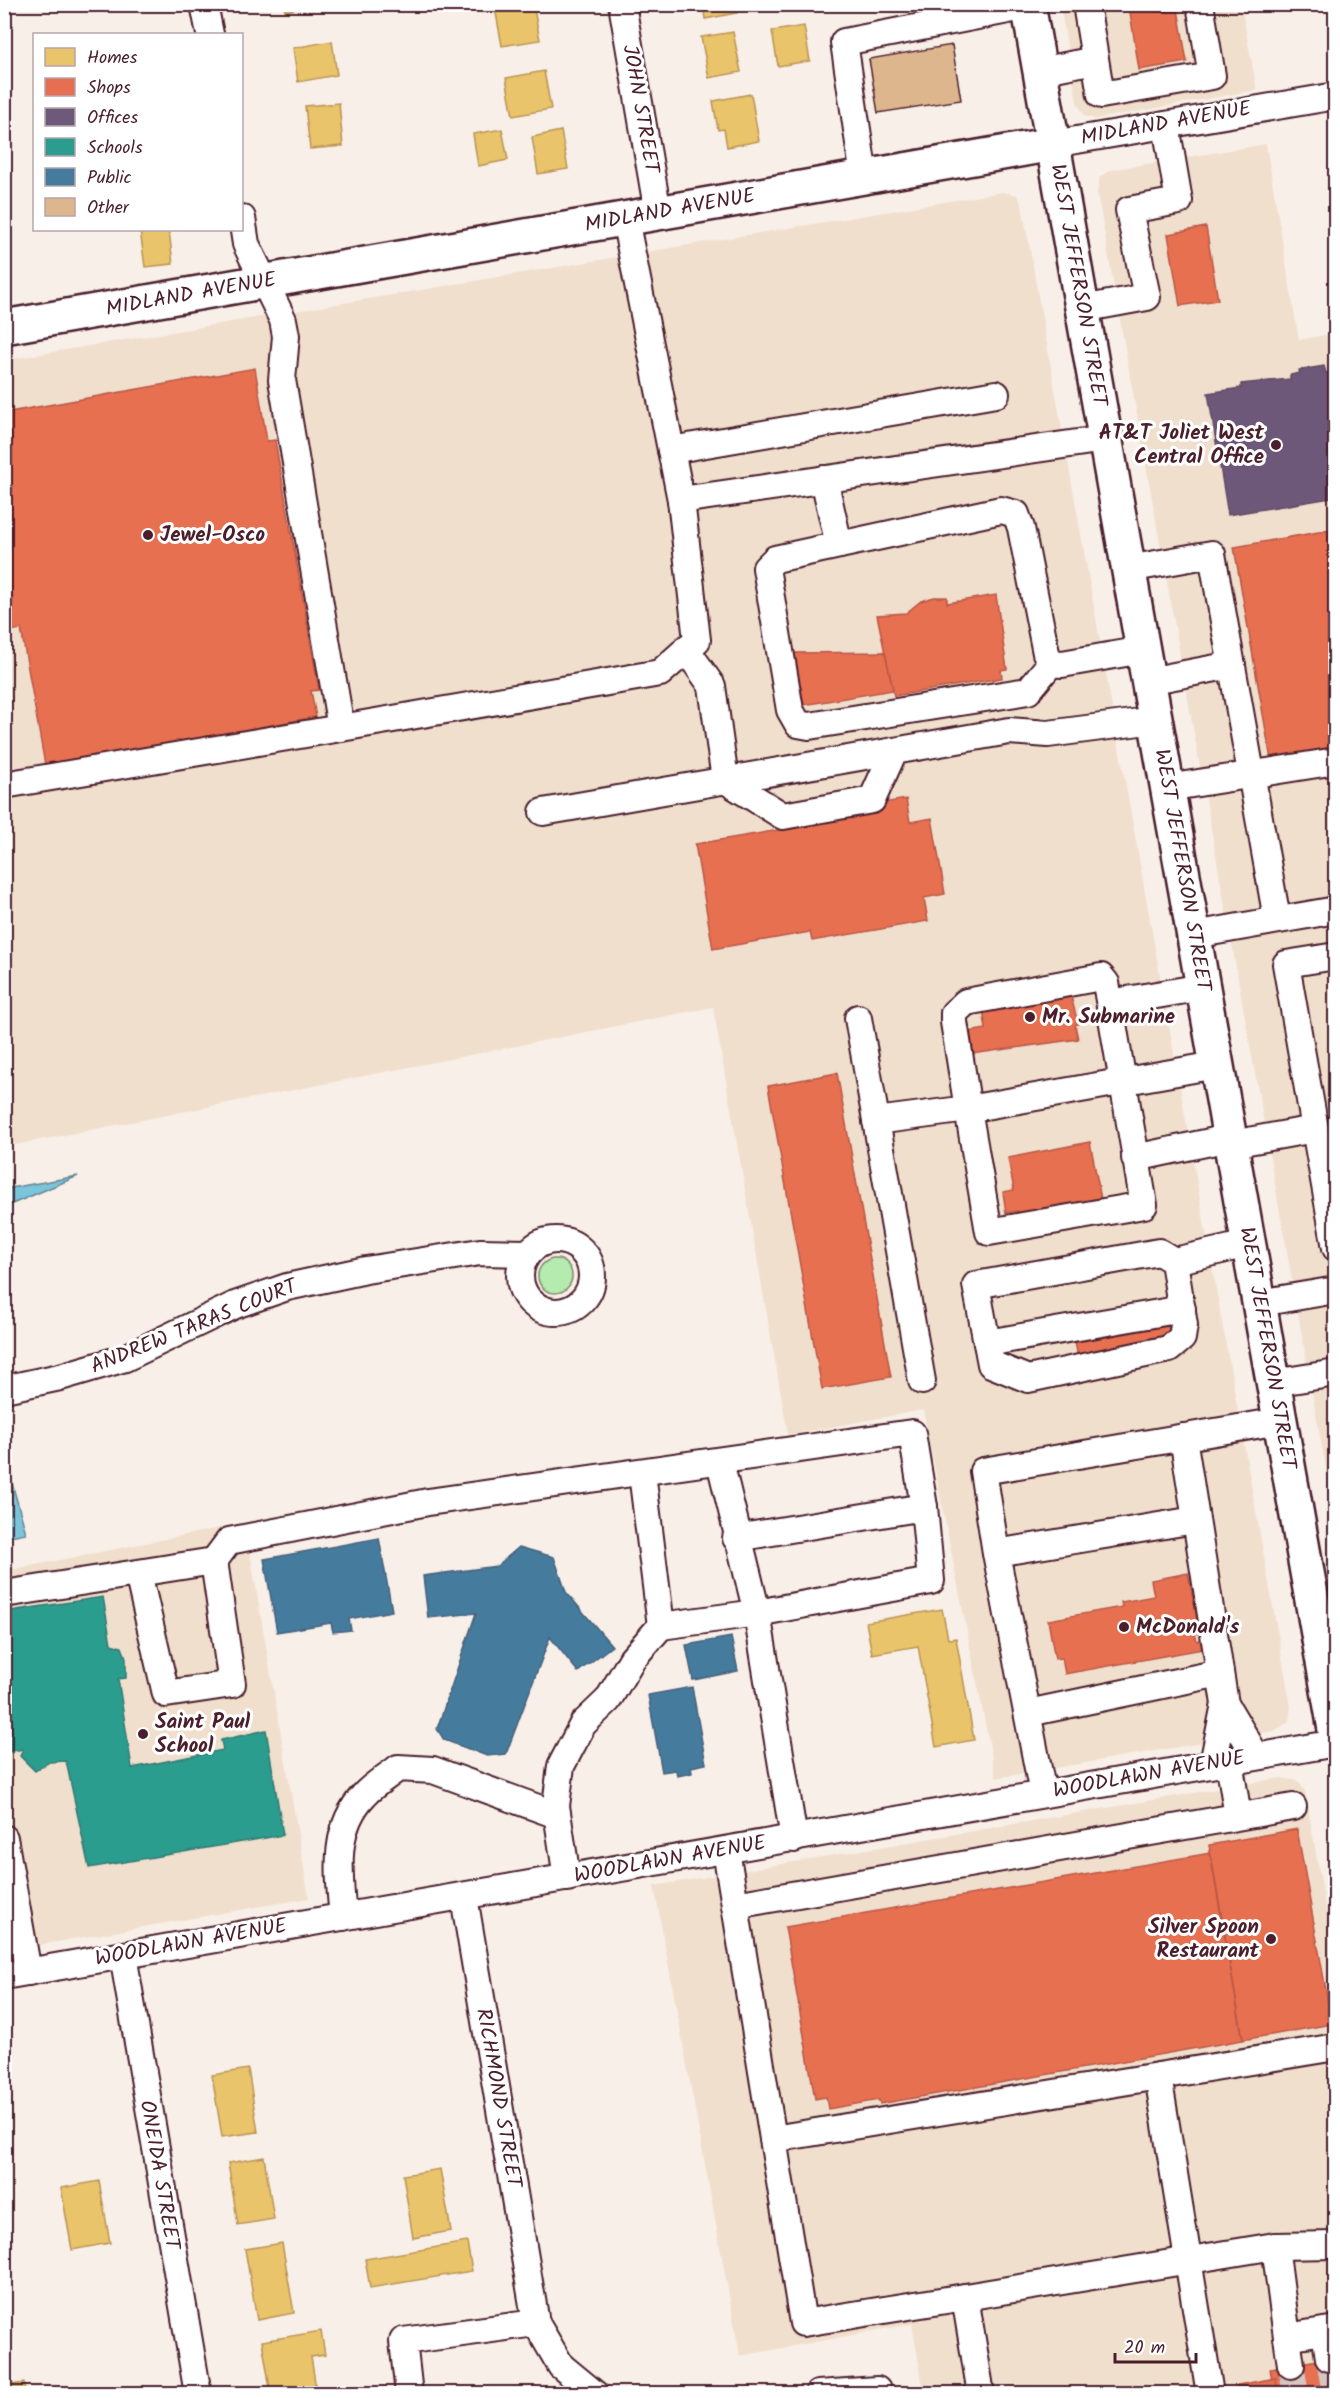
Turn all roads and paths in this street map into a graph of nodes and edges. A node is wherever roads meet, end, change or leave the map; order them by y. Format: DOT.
graph roads {
  1 [pos="204,4"];
  2 [pos="622,4"];
  3 [pos="1086,4"];
  4 [pos="1200,4"];
  5 [pos="1028,5"];
  6 [pos="210,33"];
  7 [pos="1095,60"];
  8 [pos="1040,71"];
  9 [pos="1212,76"];
  10 [pos="1174,82"];
  11 [pos="1124,91"];
  12 [pos="1335,96"];
  13 [pos="1219,116"];
  14 [pos="1173,123"];
  15 [pos="1131,130"];
  16 [pos="1053,144"];
  17 [pos="864,177"];
  18 [pos="658,213"];
  19 [pos="625,219"];
  20 [pos="243,224"];
  21 [pos="266,283"];
  22 [pos="1082,309"];
  23 [pos="4,327"];
  24 [pos="996,394"];
  25 [pos="1105,439"];
  26 [pos="671,450"];
  27 [pos="824,479"];
  28 [pos="681,500"];
  29 [pos="839,545"];
  30 [pos="1128,569"];
  31 [pos="687,649"];
  32 [pos="1051,663"];
  33 [pos="1145,665"];
  34 [pos="1232,665"];
  35 [pos="1155,720"];
  36 [pos="341,728"];
  37 [pos="894,751"];
  38 [pos="1335,761"];
  39 [pos="1251,775"];
  40 [pos="725,780"];
  41 [pos="4,785"];
  42 [pos="1167,788"];
  43 [pos="543,812"];
  44 [pos="1335,910"];
  45 [pos="1277,919"];
  46 [pos="1194,935"];
  47 [pos="1335,956"];
  48 [pos="1203,987"];
  49 [pos="1110,1003"];
  50 [pos="858,1018"];
  51 [pos="1216,1065"];
  52 [pos="1122,1082"];
  53 [pos="968,1109"];
  54 [pos="876,1121"];
  55 [pos="1315,1129"];
  56 [pos="1230,1141"];
  57 [pos="1135,1158"];
  58 [pos="1248,1245"];
  59 [pos="1335,1248"];
  60 [pos="528,1253"];
  61 [pos="1174,1261"];
  62 [pos="1335,1290"];
  63 [pos="1259,1303"];
  64 [pos="1182,1309"];
  65 [pos="987,1343"];
  66 [pos="1335,1373"];
  67 [pos="922,1381"];
  68 [pos="1273,1383"];
  69 [pos="4,1389"];
  70 [pos="1280,1421"];
  71 [pos="1183,1437"];
  72 [pos="720,1462"];
  73 [pos="642,1473"];
  74 [pos="924,1507"];
  75 [pos="1195,1520"];
  76 [pos="736,1538"];
  77 [pos="996,1553"];
  78 [pos="214,1561"];
  79 [pos="138,1573"];
  80 [pos="4,1594"];
  81 [pos="757,1613"];
  82 [pos="661,1626"];
  83 [pos="1220,1673"];
  84 [pos="1225,1704"];
  85 [pos="1028,1713"];
  86 [pos="1335,1734"];
  87 [pos="1335,1743"];
  88 [pos="1256,1756"];
  89 [pos="1221,1762"];
  90 [pos="1043,1794"];
  91 [pos="1293,1807"];
  92 [pos="557,1815"];
  93 [pos="1238,1816"];
  94 [pos="4,1838"];
  95 [pos="794,1839"];
  96 [pos="726,1850"];
  97 [pos="567,1878"];
  98 [pos="464,1897"];
  99 [pos="735,1905"];
  100 [pos="343,1917"];
  101 [pos="123,1955"];
  102 [pos="16,1974"];
  103 [pos="1335,2047"];
  104 [pos="1158,2076"];
  105 [pos="773,2139"];
  106 [pos="1335,2245"];
  107 [pos="1275,2246"];
  108 [pos="1188,2261"];
  109 [pos="965,2297"];
  110 [pos="534,2311"];
  111 [pos="1330,2330"];
  112 [pos="1287,2337"];
  113 [pos="1329,2358"];
  114 [pos="1291,2365"];
  115 [pos="198,2394"];
  116 [pos="409,2394"];
  117 [pos="595,2394"];
  118 [pos="818,2394"];
  119 [pos="877,2394"];
  120 [pos="981,2394"];
  121 [pos="1210,2394"];
  1 -- 6 [label="street"];
  2 -- 18 [label="street, JOHN STREET"];
  3 -- 7 [label="street"];
  4 -- 9 [label="street"];
  5 -- 8 [label="main road, WEST JEFFERSON STREET"];
  5 -- 17 [label="street"];
  7 -- 8 [label="street"];
  7 -- 11 [label="street"];
  8 -- 16 [label="main road, WEST JEFFERSON STREET"];
  9 -- 10 [label="street"];
  9 -- 13 [label="street"];
  10 -- 11 [label="street"];
  10 -- 14 [label="street"];
  11 -- 15 [label="street"];
  12 -- 13 [label="street, MIDLAND AVENUE"];
  13 -- 14 [label="street, MIDLAND AVENUE"];
  14 -- 15 [label="street, MIDLAND AVENUE"];
  14 -- 22 [label="street"];
  15 -- 16 [label="street, MIDLAND AVENUE"];
  16 -- 17 [label="main road, MIDLAND AVENUE"];
  16 -- 22 [label="main road, WEST JEFFERSON STREET"];
  17 -- 18 [label="main road, MIDLAND AVENUE"];
  18 -- 19 [label="main road, MIDLAND AVENUE"];
  19 -- 21 [label="main road, MIDLAND AVENUE"];
  19 -- 26 [label="street"];
  20 -- 21 [label="street"];
  21 -- 23 [label="main road, MIDLAND AVENUE"];
  21 -- 36 [label="street"];
  22 -- 25 [label="main road, WEST JEFFERSON STREET"];
  24 -- 26 [label="street"];
  25 -- 27 [label="street"];
  25 -- 30 [label="main road, WEST JEFFERSON STREET"];
  26 -- 28 [label="street"];
  27 -- 28 [label="street"];
  27 -- 29 [label="street"];
  28 -- 31 [label="street"];
  29 -- 32 [label="street"];
  29 -- 32 [label="street"];
  30 -- 33 [label="main road, WEST JEFFERSON STREET"];
  30 -- 34 [label="street"];
  31 -- 36 [label="street"];
  31 -- 40 [label="street"];
  32 -- 33 [label="street"];
  33 -- 34 [label="street"];
  33 -- 35 [label="main road, WEST JEFFERSON STREET"];
  34 -- 39 [label="street"];
  35 -- 37 [label="street"];
  35 -- 42 [label="main road, WEST JEFFERSON STREET"];
  36 -- 41 [label="street"];
  37 -- 40 [label="street"];
  37 -- 40 [label="street"];
  38 -- 39 [label="street"];
  39 -- 42 [label="street"];
  39 -- 45 [label="street"];
  40 -- 43 [label="street"];
  42 -- 46 [label="main road, WEST JEFFERSON STREET"];
  44 -- 45 [label="street"];
  45 -- 46 [label="street"];
  46 -- 48 [label="main road, WEST JEFFERSON STREET"];
  47 -- 55 [label="street"];
  48 -- 49 [label="street"];
  48 -- 51 [label="main road, WEST JEFFERSON STREET"];
  49 -- 52 [label="street"];
  49 -- 53 [label="street"];
  50 -- 54 [label="street"];
  51 -- 52 [label="street"];
  51 -- 56 [label="main road, WEST JEFFERSON STREET"];
  52 -- 53 [label="street"];
  52 -- 57 [label="street"];
  53 -- 54 [label="street"];
  53 -- 57 [label="street"];
  54 -- 67 [label="street"];
  55 -- 56 [label="street"];
  55 -- 59 [label="street"];
  56 -- 57 [label="street"];
  56 -- 58 [label="main road, WEST JEFFERSON STREET"];
  58 -- 61 [label="street"];
  58 -- 63 [label="main road, WEST JEFFERSON STREET"];
  60 -- 69 [label="street, ANDREW TARAS COURT"];
  61 -- 64 [label="street"];
  61 -- 65 [label="street"];
  62 -- 63 [label="street"];
  63 -- 68 [label="main road, WEST JEFFERSON STREET"];
  64 -- 65 [label="street"];
  64 -- 65 [label="street"];
  66 -- 68 [label="street"];
  68 -- 70 [label="main road, WEST JEFFERSON STREET"];
  70 -- 71 [label="street"];
  70 -- 86 [label="main road, WEST JEFFERSON STREET"];
  71 -- 75 [label="street"];
  71 -- 77 [label="street"];
  72 -- 73 [label="street"];
  72 -- 74 [label="street"];
  72 -- 76 [label="street"];
  73 -- 78 [label="street"];
  73 -- 82 [label="street"];
  74 -- 76 [label="street"];
  74 -- 81 [label="street"];
  75 -- 77 [label="street"];
  75 -- 83 [label="street"];
  76 -- 81 [label="street"];
  77 -- 85 [label="street"];
  78 -- 79 [label="street"];
  78 -- 79 [label="street"];
  79 -- 80 [label="street"];
  81 -- 82 [label="street"];
  81 -- 95 [label="street"];
  82 -- 92 [label="street"];
  83 -- 84 [label="street"];
  83 -- 85 [label="street"];
  84 -- 88 [label="street"];
  84 -- 89 [label="street"];
  85 -- 90 [label="street"];
  87 -- 88 [label="street, WOODLAWN AVENUE"];
  88 -- 89 [label="street, WOODLAWN AVENUE"];
  89 -- 90 [label="street, WOODLAWN AVENUE"];
  89 -- 93 [label="street"];
  90 -- 95 [label="street, WOODLAWN AVENUE"];
  91 -- 93 [label="street"];
  92 -- 97 [label="street"];
  92 -- 100 [label="street"];
  93 -- 99 [label="street"];
  94 -- 102 [label="street"];
  95 -- 96 [label="street, WOODLAWN AVENUE"];
  96 -- 97 [label="street, WOODLAWN AVENUE"];
  96 -- 99 [label="street"];
  97 -- 98 [label="street, WOODLAWN AVENUE"];
  98 -- 100 [label="street, WOODLAWN AVENUE"];
  98 -- 110 [label="street, RICHMOND STREET"];
  99 -- 105 [label="street"];
  100 -- 101 [label="street, WOODLAWN AVENUE"];
  101 -- 102 [label="street, WOODLAWN AVENUE"];
  101 -- 115 [label="street, ONEIDA STREET"];
  103 -- 104 [label="street"];
  104 -- 105 [label="street"];
  104 -- 108 [label="street"];
  105 -- 109 [label="street"];
  106 -- 107 [label="street"];
  107 -- 108 [label="street"];
  107 -- 112 [label="street"];
  108 -- 109 [label="street"];
  108 -- 121 [label="street"];
  109 -- 120 [label="street"];
  110 -- 116 [label="street"];
  110 -- 117 [label="street"];
  111 -- 112 [label="street"];
  111 -- 113 [label="street"];
  112 -- 114 [label="street"];
  118 -- 119 [label="street"];
}
